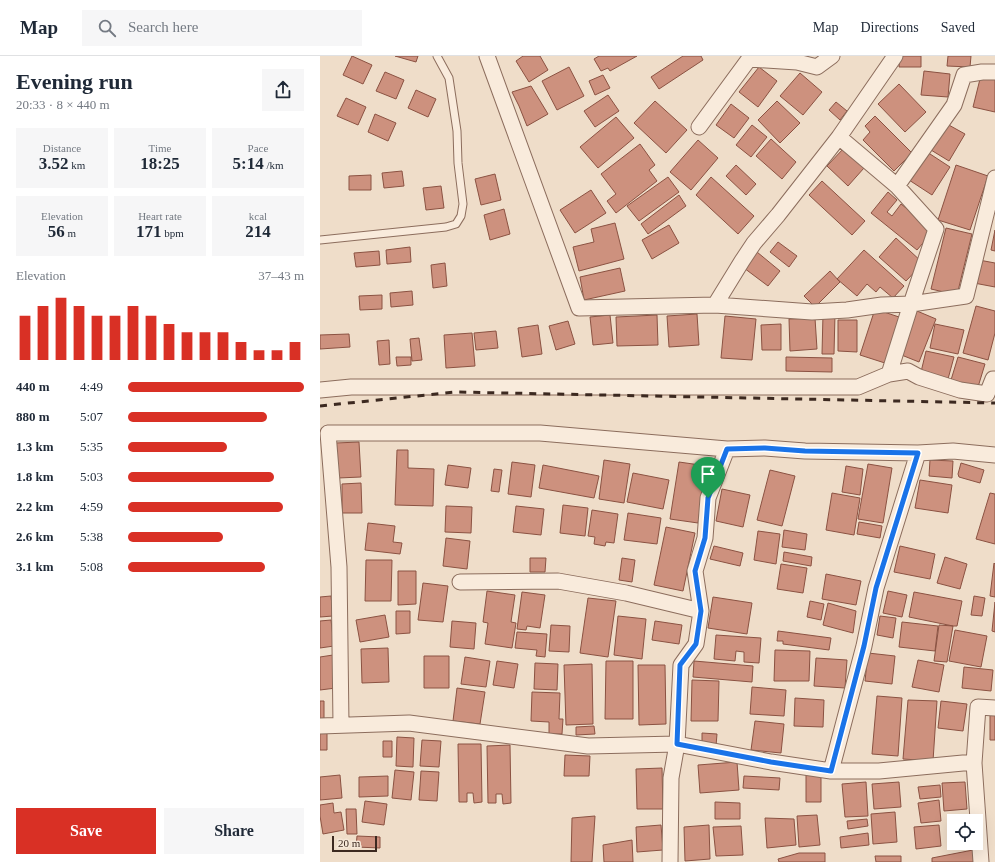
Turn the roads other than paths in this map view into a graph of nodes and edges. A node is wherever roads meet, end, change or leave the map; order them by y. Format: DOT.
graph roads {
  1 [pos="437,56"];
  2 [pos="487,56"];
  3 [pos="832,56"];
  4 [pos="895,56"];
  5 [pos="748,58"];
  6 [pos="995,72"];
  7 [pos="699,127"];
  8 [pos="839,137"];
  9 [pos="995,178"];
  10 [pos="897,186"];
  11 [pos="320,240"];
  12 [pos="911,304"];
  13 [pos="715,305"];
  14 [pos="889,374"];
  15 [pos="994,377"];
  16 [pos="320,390"];
  17 [pos="324,434"];
  18 [pos="727,449"];
  19 [pos="918,453"];
  20 [pos="995,455"];
  21 [pos="460,582"];
  22 [pos="701,611"];
  23 [pos="995,708"];
  24 [pos="341,725"];
  25 [pos="320,726"];
  26 [pos="677,744"];
  27 [pos="974,763"];
  28 [pos="831,771"];
  29 [pos="670,862"];
  30 [pos="981,862"];
  1 -- 11 [label="lane"];
  2 -- 13 [label="street"];
  3 -- 5 [label="street"];
  4 -- 8 [label="street"];
  5 -- 7 [label="street"];
  6 -- 10 [label="street"];
  8 -- 10 [label="street"];
  8 -- 13 [label="street"];
  9 -- 12 [label="street"];
  10 -- 12 [label="street"];
  12 -- 13 [label="street"];
  12 -- 14 [label="street"];
  14 -- 15 [label="street"];
  14 -- 16 [label="street"];
  17 -- 18 [label="street"];
  17 -- 24 [label="street"];
  18 -- 19 [label="street"];
  18 -- 22 [label="street"];
  19 -- 20 [label="street"];
  19 -- 28 [label="street"];
  21 -- 22 [label="street"];
  22 -- 26 [label="street"];
  23 -- 27 [label="street"];
  24 -- 25 [label="street"];
  24 -- 26 [label="street"];
  26 -- 28 [label="street"];
  26 -- 29 [label="street"];
  27 -- 28 [label="street"];
  27 -- 30 [label="street"];
}
